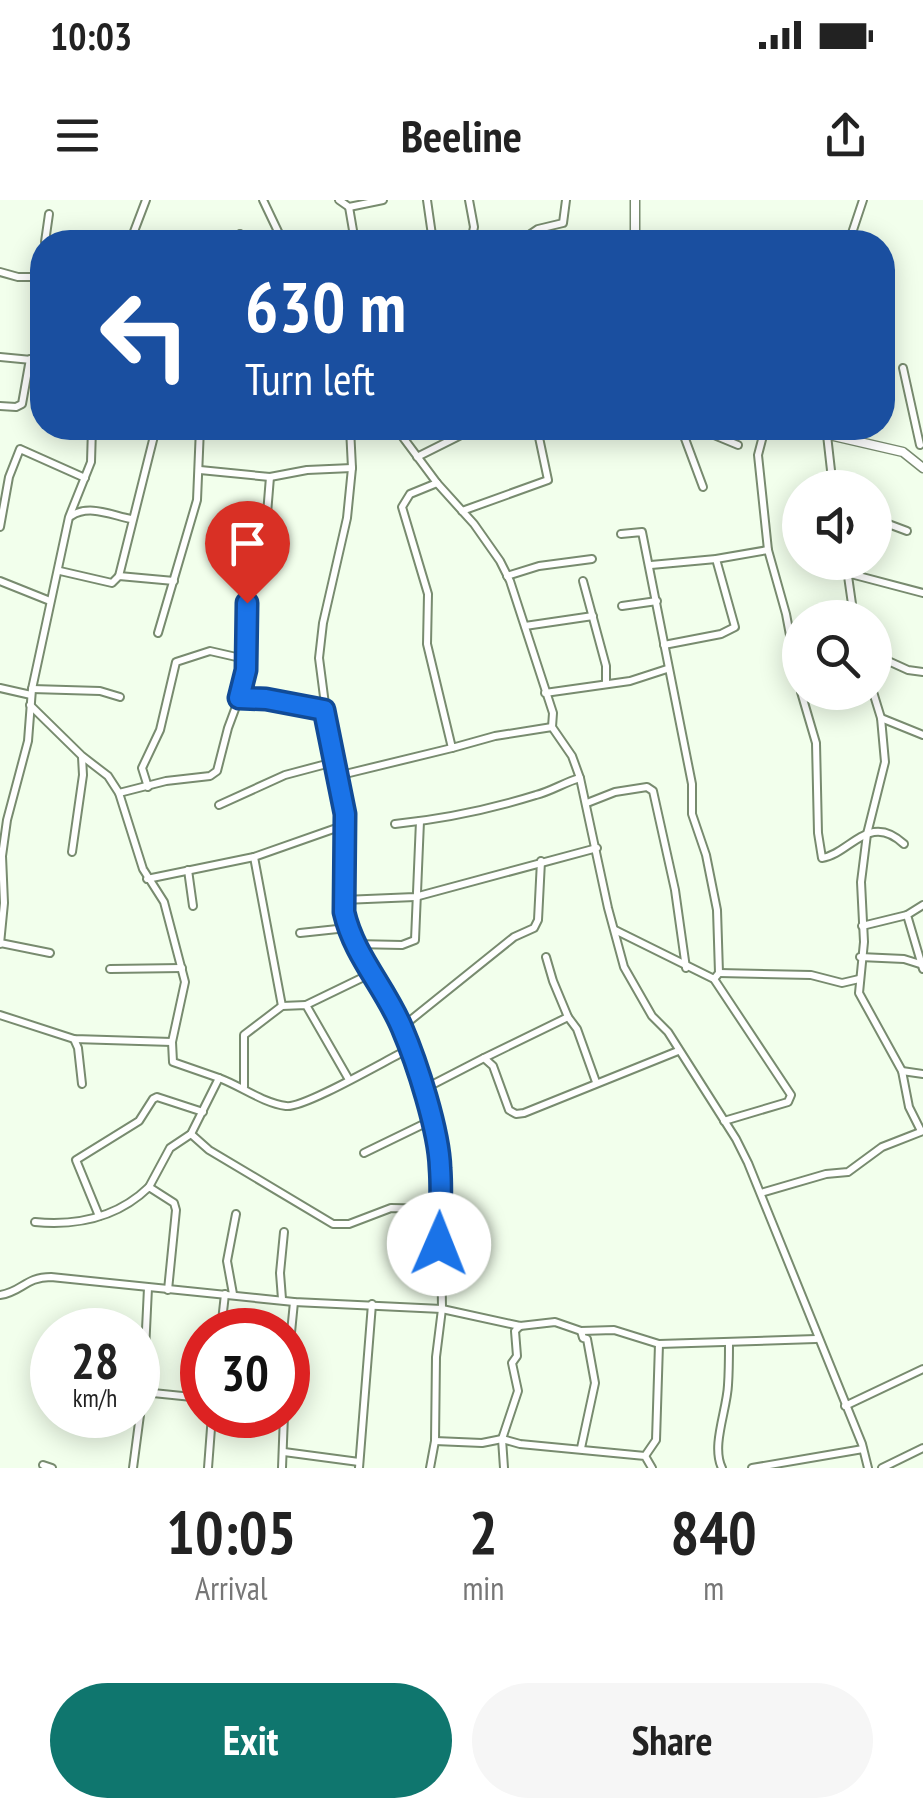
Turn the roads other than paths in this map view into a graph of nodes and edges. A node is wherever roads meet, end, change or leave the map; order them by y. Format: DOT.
graph roads {
  1 [pos="146,200"];
  2 [pos="263,200"];
  3 [pos="339,200"];
  4 [pos="383,200"];
  5 [pos="427,200"];
  6 [pos="469,200"];
  7 [pos="566,200"];
  8 [pos="634,200"];
  9 [pos="863,200"];
  10 [pos="350,207"];
  11 [pos="49,214"];
  12 [pos="47,230"];
  13 [pos="135,230"];
  14 [pos="277,230"];
  15 [pos="353,230"];
  16 [pos="431,230"];
  17 [pos="473,230"];
  18 [pos="538,230"];
  19 [pos="635,230"];
  20 [pos="853,230"];
  21 [pos="0,272"];
  22 [pos="30,278"];
  23 [pos="0,357"];
  24 [pos="30,359"];
  25 [pos="903,368"];
  26 [pos="0,406"];
  27 [pos="91,440"];
  28 [pos="153,440"];
  29 [pos="200,440"];
  30 [pos="351,440"];
  31 [pos="405,440"];
  32 [pos="451,440"];
  33 [pos="540,440"];
  34 [pos="686,440"];
  35 [pos="726,440"];
  36 [pos="762,440"];
  37 [pos="828,440"];
  38 [pos="849,440"];
  39 [pos="738,445"];
  40 [pos="922,445"];
  41 [pos="902,452"];
  42 [pos="418,456"];
  43 [pos="352,468"];
  44 [pos="923,468"];
  45 [pos="200,470"];
  46 [pos="831,470"];
  47 [pos="270,477"];
  48 [pos="84,478"];
  49 [pos="437,483"];
  50 [pos="703,486"];
  51 [pos="462,511"];
  52 [pos="69,517"];
  53 [pos="132,518"];
  54 [pos="892,525"];
  55 [pos="0,527"];
  56 [pos="907,531"];
  57 [pos="621,534"];
  58 [pos="768,550"];
  59 [pos="592,559"];
  60 [pos="716,560"];
  61 [pos="651,566"];
  62 [pos="60,570"];
  63 [pos="119,576"];
  64 [pos="507,576"];
  65 [pos="0,580"];
  66 [pos="870,580"];
  67 [pos="174,581"];
  68 [pos="583,581"];
  69 [pos="923,593"];
  70 [pos="657,600"];
  71 [pos="782,600"];
  72 [pos="50,601"];
  73 [pos="622,606"];
  74 [pos="592,616"];
  75 [pos="524,626"];
  76 [pos="158,633"];
  77 [pos="664,645"];
  78 [pos="245,659"];
  79 [pos="892,663"];
  80 [pos="666,669"];
  81 [pos="923,672"];
  82 [pos="606,684"];
  83 [pos="0,688"];
  84 [pos="32,692"];
  85 [pos="546,692"];
  86 [pos="120,697"];
  87 [pos="239,698"];
  88 [pos="30,704"];
  89 [pos="324,710"];
  90 [pos="806,710"];
  91 [pos="879,710"];
  92 [pos="881,718"];
  93 [pos="552,727"];
  94 [pos="923,735"];
  95 [pos="452,748"];
  96 [pos="82,756"];
  97 [pos="334,762"];
  98 [pos="337,776"];
  99 [pos="580,778"];
  100 [pos="148,787"];
  101 [pos="119,794"];
  102 [pos="587,803"];
  103 [pos="219,805"];
  104 [pos="420,821"];
  105 [pos="395,824"];
  106 [pos="345,825"];
  107 [pos="867,834"];
  108 [pos="904,844"];
  109 [pos="597,848"];
  110 [pos="72,852"];
  111 [pos="254,858"];
  112 [pos="542,861"];
  113 [pos="188,870"];
  114 [pos="147,878"];
  115 [pos="415,897"];
  116 [pos="343,900"];
  117 [pos="2,906"];
  118 [pos="193,906"];
  119 [pos="923,906"];
  120 [pos="907,915"];
  121 [pos="862,926"];
  122 [pos="347,928"];
  123 [pos="614,930"];
  124 [pos="300,933"];
  125 [pos="0,943"];
  126 [pos="354,944"];
  127 [pos="50,953"];
  128 [pos="546,957"];
  129 [pos="860,958"];
  130 [pos="922,965"];
  131 [pos="182,968"];
  132 [pos="686,968"];
  133 [pos="110,969"];
  134 [pos="370,974"];
  135 [pos="716,976"];
  136 [pos="859,980"];
  137 [pos="306,1005"];
  138 [pos="282,1006"];
  139 [pos="0,1016"];
  140 [pos="568,1017"];
  141 [pos="402,1027"];
  142 [pos="74,1039"];
  143 [pos="172,1042"];
  144 [pos="409,1049"];
  145 [pos="678,1051"];
  146 [pos="484,1058"];
  147 [pos="902,1070"];
  148 [pos="923,1074"];
  149 [pos="219,1078"];
  150 [pos="348,1078"];
  151 [pos="596,1082"];
  152 [pos="82,1084"];
  153 [pos="244,1087"];
  154 [pos="422,1090"];
  155 [pos="203,1112"];
  156 [pos="432,1120"];
  157 [pos="724,1121"];
  158 [pos="922,1131"];
  159 [pos="191,1134"];
  160 [pos="364,1153"];
  161 [pos="149,1187"];
  162 [pos="761,1194"];
  163 [pos="440,1209"];
  164 [pos="236,1214"];
  165 [pos="99,1216"];
  166 [pos="35,1222"];
  167 [pos="284,1232"];
  168 [pos="148,1288"];
  169 [pos="168,1290"];
  170 [pos="229,1294"];
  171 [pos="0,1295"];
  172 [pos="282,1299"];
  173 [pos="294,1302"];
  174 [pos="372,1304"];
  175 [pos="147,1308"];
  176 [pos="226,1308"];
  177 [pos="293,1308"];
  178 [pos="442,1309"];
  179 [pos="520,1326"];
  180 [pos="581,1330"];
  181 [pos="817,1339"];
  182 [pos="729,1343"];
  183 [pos="659,1344"];
  184 [pos="923,1369"];
  185 [pos="846,1406"];
  186 [pos="137,1438"];
  187 [pos="210,1438"];
  188 [pos="284,1438"];
  189 [pos="502,1438"];
  190 [pos="435,1441"];
  191 [pos="581,1448"];
  192 [pos="923,1448"];
  193 [pos="863,1449"];
  194 [pos="284,1452"];
  195 [pos="645,1456"];
  196 [pos="359,1465"];
  197 [pos="43,1466"];
  198 [pos="52,1468"];
  199 [pos="133,1468"];
  200 [pos="208,1468"];
  201 [pos="282,1468"];
  202 [pos="430,1468"];
  203 [pos="504,1468"];
  204 [pos="652,1468"];
  205 [pos="722,1468"];
  206 [pos="752,1468"];
  207 [pos="868,1468"];
  208 [pos="882,1468"];
  1 -- 13 [label="street"];
  2 -- 14 [label="street"];
  3 -- 10 [label="street"];
  4 -- 10 [label="street"];
  5 -- 16 [label="street"];
  6 -- 17 [label="street"];
  7 -- 18 [label="street"];
  8 -- 19 [label="street"];
  9 -- 20 [label="street"];
  10 -- 15 [label="street"];
  11 -- 12 [label="street"];
  21 -- 22 [label="street"];
  23 -- 24 [label="street"];
  24 -- 26 [label="street"];
  25 -- 40 [label="street"];
  27 -- 48 [label="street"];
  28 -- 53 [label="street"];
  29 -- 45 [label="street"];
  30 -- 43 [label="street"];
  31 -- 42 [label="street"];
  32 -- 42 [label="street"];
  33 -- 51 [label="street"];
  34 -- 50 [label="street"];
  35 -- 39 [label="street"];
  36 -- 58 [label="street"];
  37 -- 46 [label="street"];
  38 -- 41 [label="street"];
  40 -- 41 [label="street"];
  41 -- 44 [label="street"];
  42 -- 49 [label="street"];
  43 -- 47 [label="street"];
  43 -- 89 [label="street"];
  45 -- 47 [label="street"];
  45 -- 67 [label="street"];
  47 -- 78 [label="street"];
  48 -- 52 [label="street"];
  48 -- 55 [label="street"];
  49 -- 51 [label="street"];
  49 -- 95 [label="street"];
  51 -- 64 [label="street"];
  52 -- 53 [label="street"];
  52 -- 62 [label="street"];
  53 -- 63 [label="street"];
  54 -- 56 [label="street"];
  57 -- 61 [label="street"];
  58 -- 60 [label="street"];
  58 -- 71 [label="street"];
  59 -- 64 [label="street"];
  60 -- 61 [label="street"];
  60 -- 77 [label="street"];
  61 -- 70 [label="street"];
  62 -- 63 [label="street"];
  62 -- 72 [label="street"];
  63 -- 67 [label="street"];
  64 -- 75 [label="street"];
  65 -- 72 [label="street"];
  66 -- 69 [label="street"];
  67 -- 76 [label="street"];
  68 -- 74 [label="street"];
  70 -- 73 [label="street"];
  70 -- 77 [label="street"];
  72 -- 84 [label="street"];
  74 -- 75 [label="street"];
  74 -- 82 [label="street"];
  75 -- 85 [label="street"];
  77 -- 80 [label="street"];
  78 -- 87 [label="street"];
  78 -- 100 [label="street"];
  79 -- 81 [label="street"];
  80 -- 82 [label="street"];
  80 -- 135 [label="street"];
  82 -- 85 [label="street"];
  83 -- 84 [label="street"];
  84 -- 86 [label="street"];
  84 -- 88 [label="street"];
  85 -- 93 [label="street"];
  87 -- 89 [label="street"];
  87 -- 100 [label="street"];
  88 -- 96 [label="street"];
  88 -- 117 [label="street"];
  89 -- 97 [label="street"];
  90 -- 107 [label="street"];
  91 -- 92 [label="street"];
  92 -- 94 [label="street"];
  92 -- 107 [label="street"];
  93 -- 95 [label="street"];
  93 -- 99 [label="street"];
  95 -- 98 [label="street"];
  96 -- 101 [label="street"];
  96 -- 110 [label="street"];
  97 -- 98 [label="street"];
  97 -- 103 [label="street"];
  98 -- 106 [label="street"];
  99 -- 102 [label="street"];
  99 -- 104 [label="street"];
  100 -- 101 [label="street"];
  101 -- 114 [label="street"];
  102 -- 109 [label="street"];
  102 -- 132 [label="street"];
  104 -- 105 [label="street"];
  104 -- 115 [label="street"];
  106 -- 111 [label="street"];
  106 -- 116 [label="street"];
  107 -- 108 [label="street"];
  107 -- 121 [label="street"];
  109 -- 112 [label="street"];
  109 -- 123 [label="street"];
  111 -- 113 [label="street"];
  111 -- 138 [label="street"];
  112 -- 115 [label="street"];
  112 -- 141 [label="street"];
  113 -- 114 [label="street"];
  113 -- 118 [label="street"];
  114 -- 131 [label="street"];
  115 -- 116 [label="street"];
  115 -- 126 [label="street"];
  116 -- 122 [label="street"];
  117 -- 125 [label="street"];
  119 -- 120 [label="street"];
  120 -- 121 [label="street"];
  120 -- 130 [label="street"];
  121 -- 129 [label="street"];
  122 -- 124 [label="street"];
  122 -- 126 [label="street"];
  123 -- 132 [label="street"];
  123 -- 145 [label="street"];
  125 -- 127 [label="street"];
  126 -- 134 [label="street"];
  128 -- 140 [label="street"];
  129 -- 130 [label="street"];
  129 -- 136 [label="street"];
  131 -- 133 [label="street"];
  131 -- 143 [label="street"];
  132 -- 135 [label="street"];
  134 -- 137 [label="street"];
  134 -- 141 [label="street"];
  135 -- 136 [label="street"];
  135 -- 157 [label="street"];
  136 -- 147 [label="street"];
  137 -- 138 [label="street"];
  137 -- 150 [label="street"];
  138 -- 153 [label="street"];
  139 -- 142 [label="street"];
  140 -- 146 [label="street"];
  140 -- 151 [label="street"];
  141 -- 144 [label="street"];
  142 -- 143 [label="street"];
  142 -- 152 [label="street"];
  143 -- 149 [label="street"];
  144 -- 150 [label="street"];
  144 -- 154 [label="street"];
  145 -- 151 [label="street"];
  145 -- 157 [label="street"];
  146 -- 151 [label="street"];
  146 -- 154 [label="street"];
  147 -- 148 [label="street"];
  147 -- 158 [label="street"];
  149 -- 153 [label="street"];
  149 -- 155 [label="street"];
  150 -- 153 [label="street"];
  154 -- 156 [label="street"];
  155 -- 159 [label="street"];
  155 -- 165 [label="street"];
  156 -- 160 [label="street"];
  156 -- 163 [label="street"];
  157 -- 162 [label="street"];
  158 -- 162 [label="street"];
  159 -- 161 [label="street"];
  159 -- 163 [label="street"];
  161 -- 165 [label="street"];
  161 -- 169 [label="street"];
  162 -- 181 [label="street"];
  163 -- 178 [label="street"];
  164 -- 170 [label="street"];
  165 -- 166 [label="street"];
  167 -- 172 [label="street"];
  168 -- 169 [label="street"];
  168 -- 171 [label="street"];
  168 -- 175 [label="street"];
  169 -- 170 [label="street"];
  170 -- 172 [label="street"];
  170 -- 176 [label="street"];
  172 -- 173 [label="street"];
  173 -- 174 [label="street"];
  173 -- 177 [label="street"];
  174 -- 178 [label="street"];
  174 -- 196 [label="street"];
  178 -- 179 [label="street"];
  178 -- 190 [label="street"];
  179 -- 180 [label="street"];
  179 -- 189 [label="street"];
  180 -- 183 [label="street"];
  180 -- 191 [label="street"];
  181 -- 182 [label="street"];
  181 -- 185 [label="street"];
  182 -- 183 [label="street"];
  182 -- 205 [label="street"];
  183 -- 195 [label="street"];
  184 -- 185 [label="street"];
  185 -- 193 [label="street"];
  186 -- 199 [label="street"];
  187 -- 200 [label="street"];
  188 -- 194 [label="street"];
  189 -- 190 [label="street"];
  189 -- 191 [label="street"];
  189 -- 203 [label="street"];
  190 -- 202 [label="street"];
  191 -- 195 [label="street"];
  192 -- 208 [label="street"];
  193 -- 206 [label="street"];
  193 -- 207 [label="street"];
  194 -- 196 [label="street"];
  194 -- 201 [label="street"];
  195 -- 204 [label="street"];
  197 -- 198 [label="street"];
}
